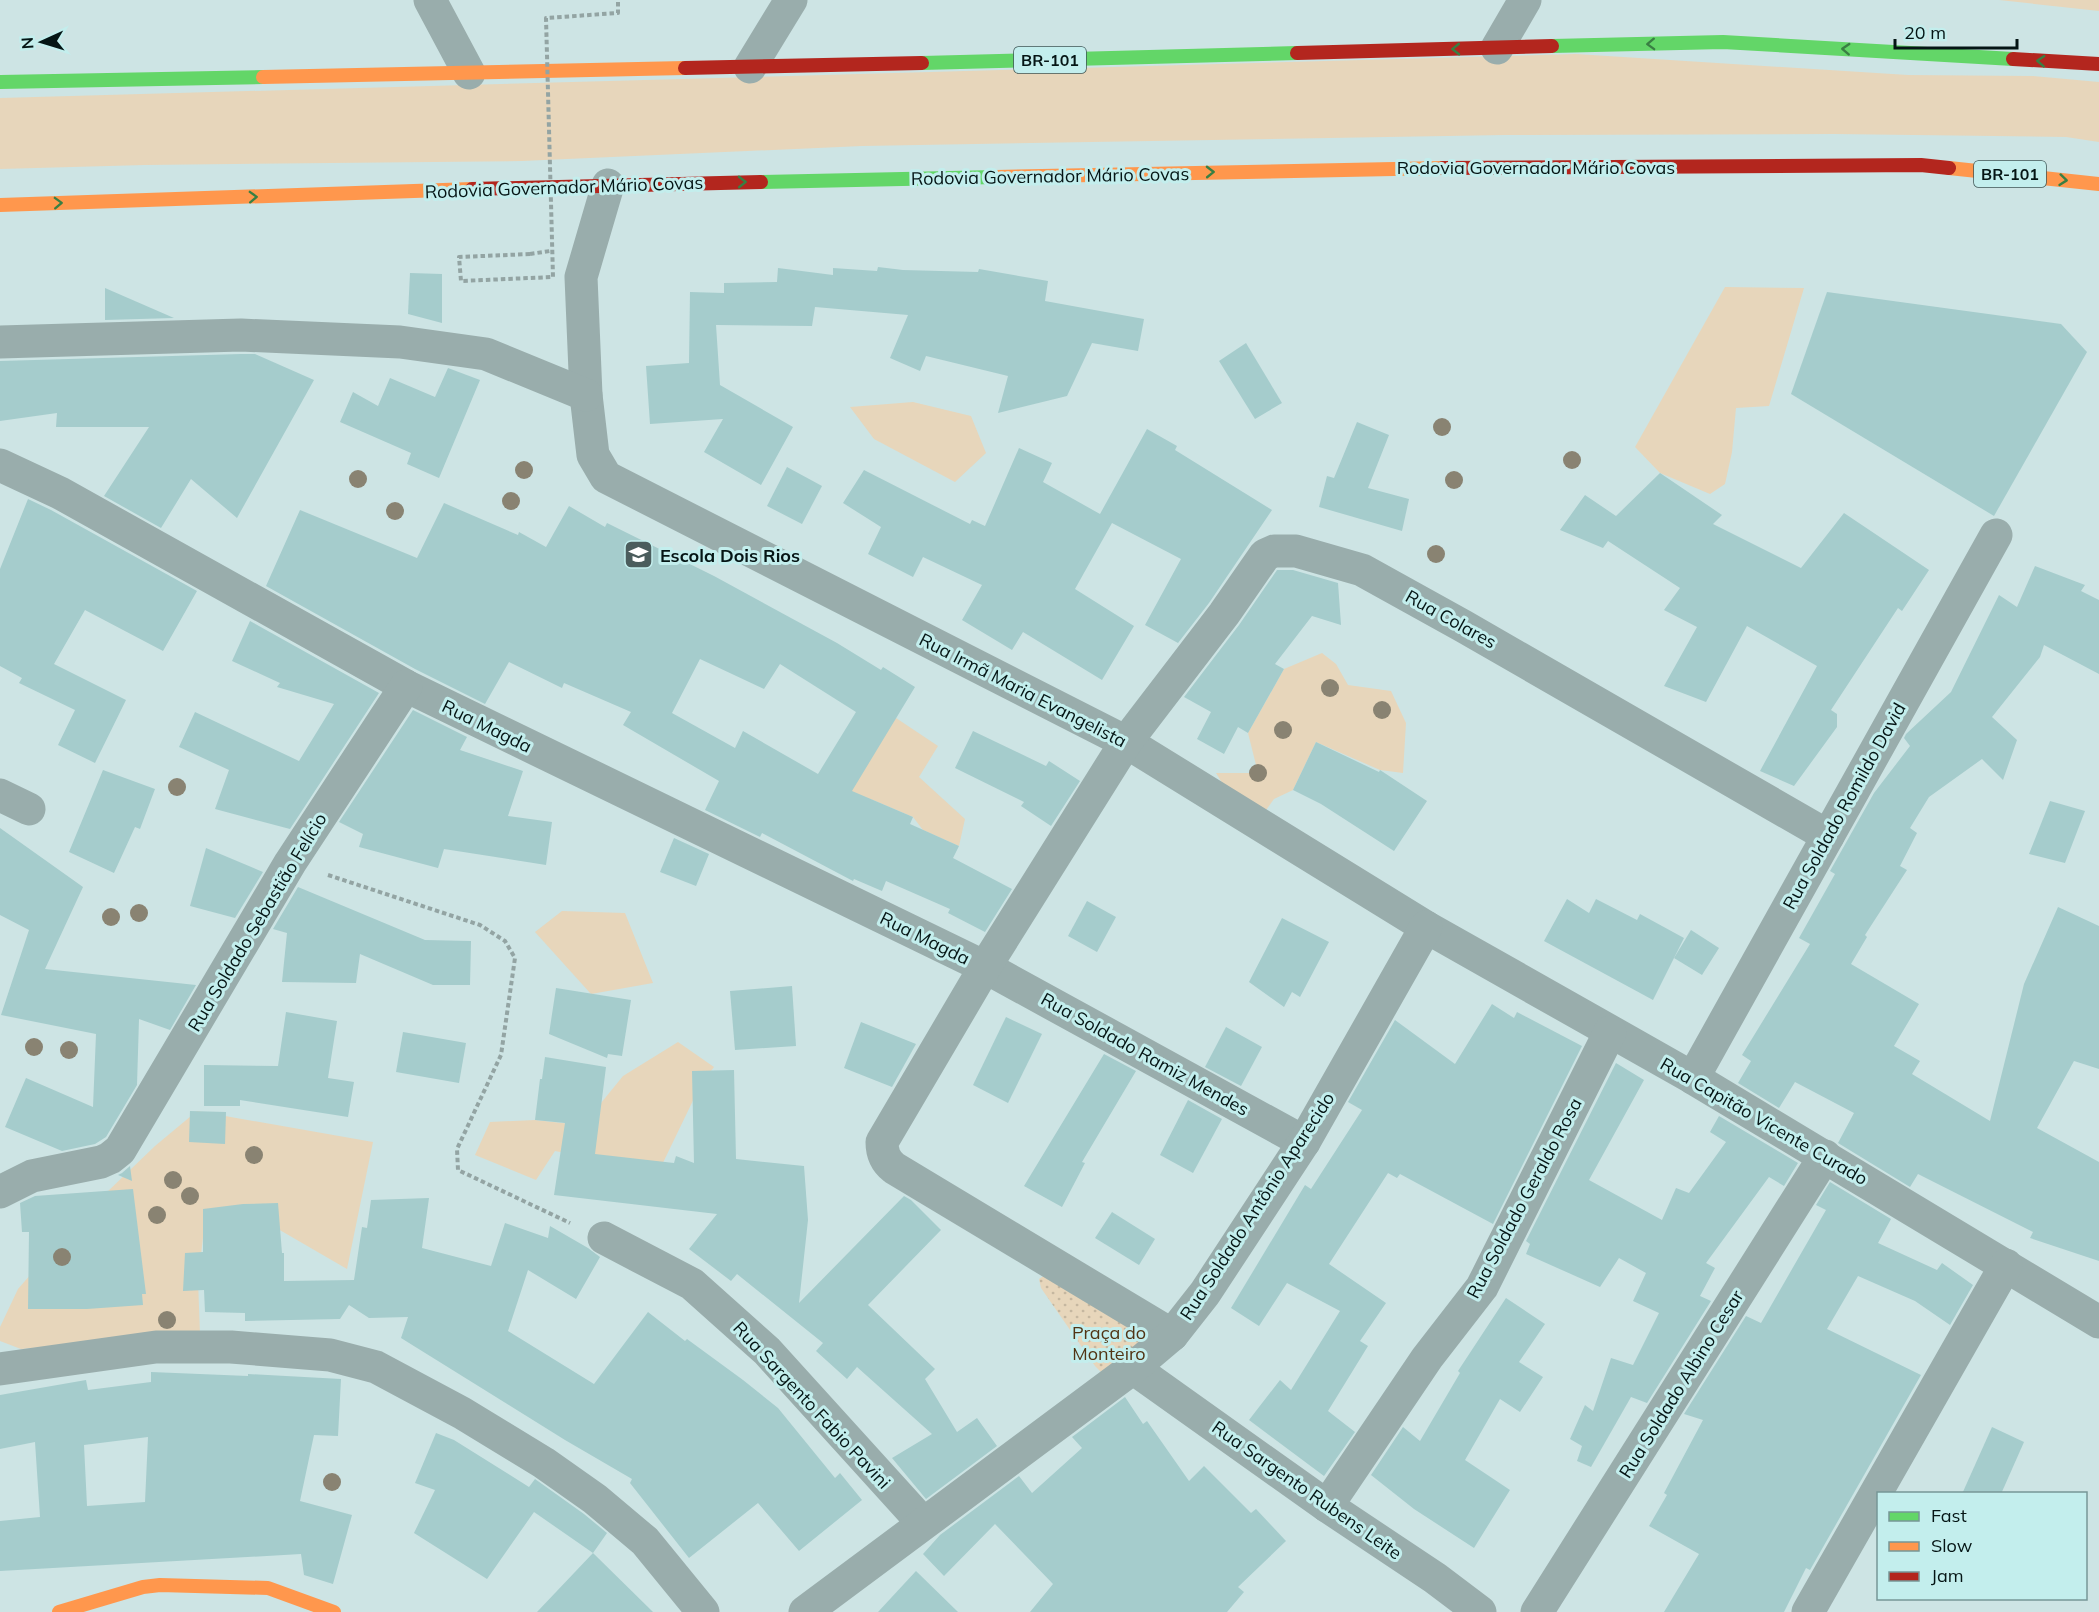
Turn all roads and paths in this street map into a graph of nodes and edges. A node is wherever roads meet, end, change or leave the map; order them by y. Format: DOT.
graph roads {
  1 [pos="430,0"];
  2 [pos="618,0"];
  3 [pos="791,0"];
  4 [pos="1525,0"];
  5 [pos="1497,48"];
  6 [pos="2099,64"];
  7 [pos="750,67"];
  8 [pos="469,73"];
  9 [pos="0,82"];
  10 [pos="2099,184"];
  11 [pos="608,185"];
  12 [pos="0,205"];
  13 [pos="530,254"];
  14 [pos="0,342"];
  15 [pos="585,395"];
  16 [pos="0,465"];
  17 [pos="1996,535"];
  18 [pos="406,686"];
  19 [pos="1126,742"];
  20 [pos="0,795"];
  21 [pos="29,809"];
  22 [pos="1828,836"];
  23 [pos="290,863"];
  24 [pos="1426,927"];
  25 [pos="985,967"];
  26 [pos="1610,1032"];
  27 [pos="1693,1078"];
  28 [pos="1304,1142"];
  29 [pos="1825,1156"];
  30 [pos="0,1192"];
  31 [pos="604,1239"];
  32 [pos="2006,1265"];
  33 [pos="2099,1322"];
  34 [pos="1172,1335"];
  35 [pos="1133,1368"];
  36 [pos="0,1369"];
  37 [pos="1327,1506"];
  38 [pos="923,1523"];
  39 [pos="822,1606"];
  40 [pos="59,1612"];
  41 [pos="334,1612"];
  42 [pos="703,1612"];
  43 [pos="1480,1612"];
  44 [pos="1537,1612"];
  45 [pos="1808,1612"];
  1 -- 8 [label="street"];
  2 -- 13 [label="path, bridge"];
  3 -- 7 [label="street"];
  4 -- 5 [label="street"];
  6 -- 5 [label="main road, BR-101, one-way"];
  5 -- 7 [label="main road, BR-101, one-way"];
  7 -- 8 [label="main road, BR-101"];
  8 -- 9 [label="main road, BR-101"];
  11 -- 10 [label="main road, Rodovia Governador Mário Covas / BR-101, one-way"];
  12 -- 11 [label="main road, Rodovia Governador Mário Covas / BR-101, one-way"];
  11 -- 15 [label="street"];
  14 -- 15 [label="street"];
  15 -- 19 [label="street, Rua Irmã Maria Evangelista"];
  16 -- 18 [label="street, Rua Magda"];
  17 -- 22 [label="street, Rua Soldado Romildo David"];
  18 -- 23 [label="street, Rua Soldado Sebastião Felício"];
  18 -- 25 [label="street, Rua Magda"];
  19 -- 22 [label="street, Rua Colares"];
  19 -- 24 [label="street, Rua Irmã Maria Evangelista"];
  19 -- 25 [label="street, Rua Colares"];
  20 -- 21 [label="street"];
  22 -- 27 [label="street, Rua Soldado Romildo David"];
  23 -- 30 [label="street, Rua Soldado Sebastião Felício"];
  23 -- 31 [label="path"];
  24 -- 26 [label="street, Rua Capitão Vicente Curado"];
  24 -- 28 [label="street, Rua Soldado Antônio Aparecido"];
  25 -- 28 [label="street, Rua Soldado Ramiz Mendes"];
  25 -- 34 [label="street, Rua Colares"];
  26 -- 27 [label="street, Rua Capitão Vicente Curado"];
  26 -- 37 [label="street, Rua Soldado Geraldo Rosa"];
  27 -- 29 [label="street, Rua Capitão Vicente Curado"];
  28 -- 34 [label="street, Rua Soldado Antônio Aparecido"];
  29 -- 32 [label="street, Rua Capitão Vicente Curado"];
  29 -- 44 [label="street, Rua Soldado Albino Cesar"];
  31 -- 38 [label="street, Rua Sargento Fabio Pavini"];
  32 -- 33 [label="street, Rua Capitão Vicente Curado"];
  32 -- 45 [label="street"];
  34 -- 35 [label="street, Rua Soldado Antônio Aparecido"];
  35 -- 37 [label="street, Rua Sargento Rubens Leite"];
  35 -- 38 [label="street, Rua Soldado Antônio Aparecido"];
  36 -- 42 [label="street"];
  37 -- 43 [label="street, Rua Sargento Rubens Leite"];
  38 -- 39 [label="street, Rua Soldado Antônio Aparecido"];
  40 -- 41 [label="main road"];
}
